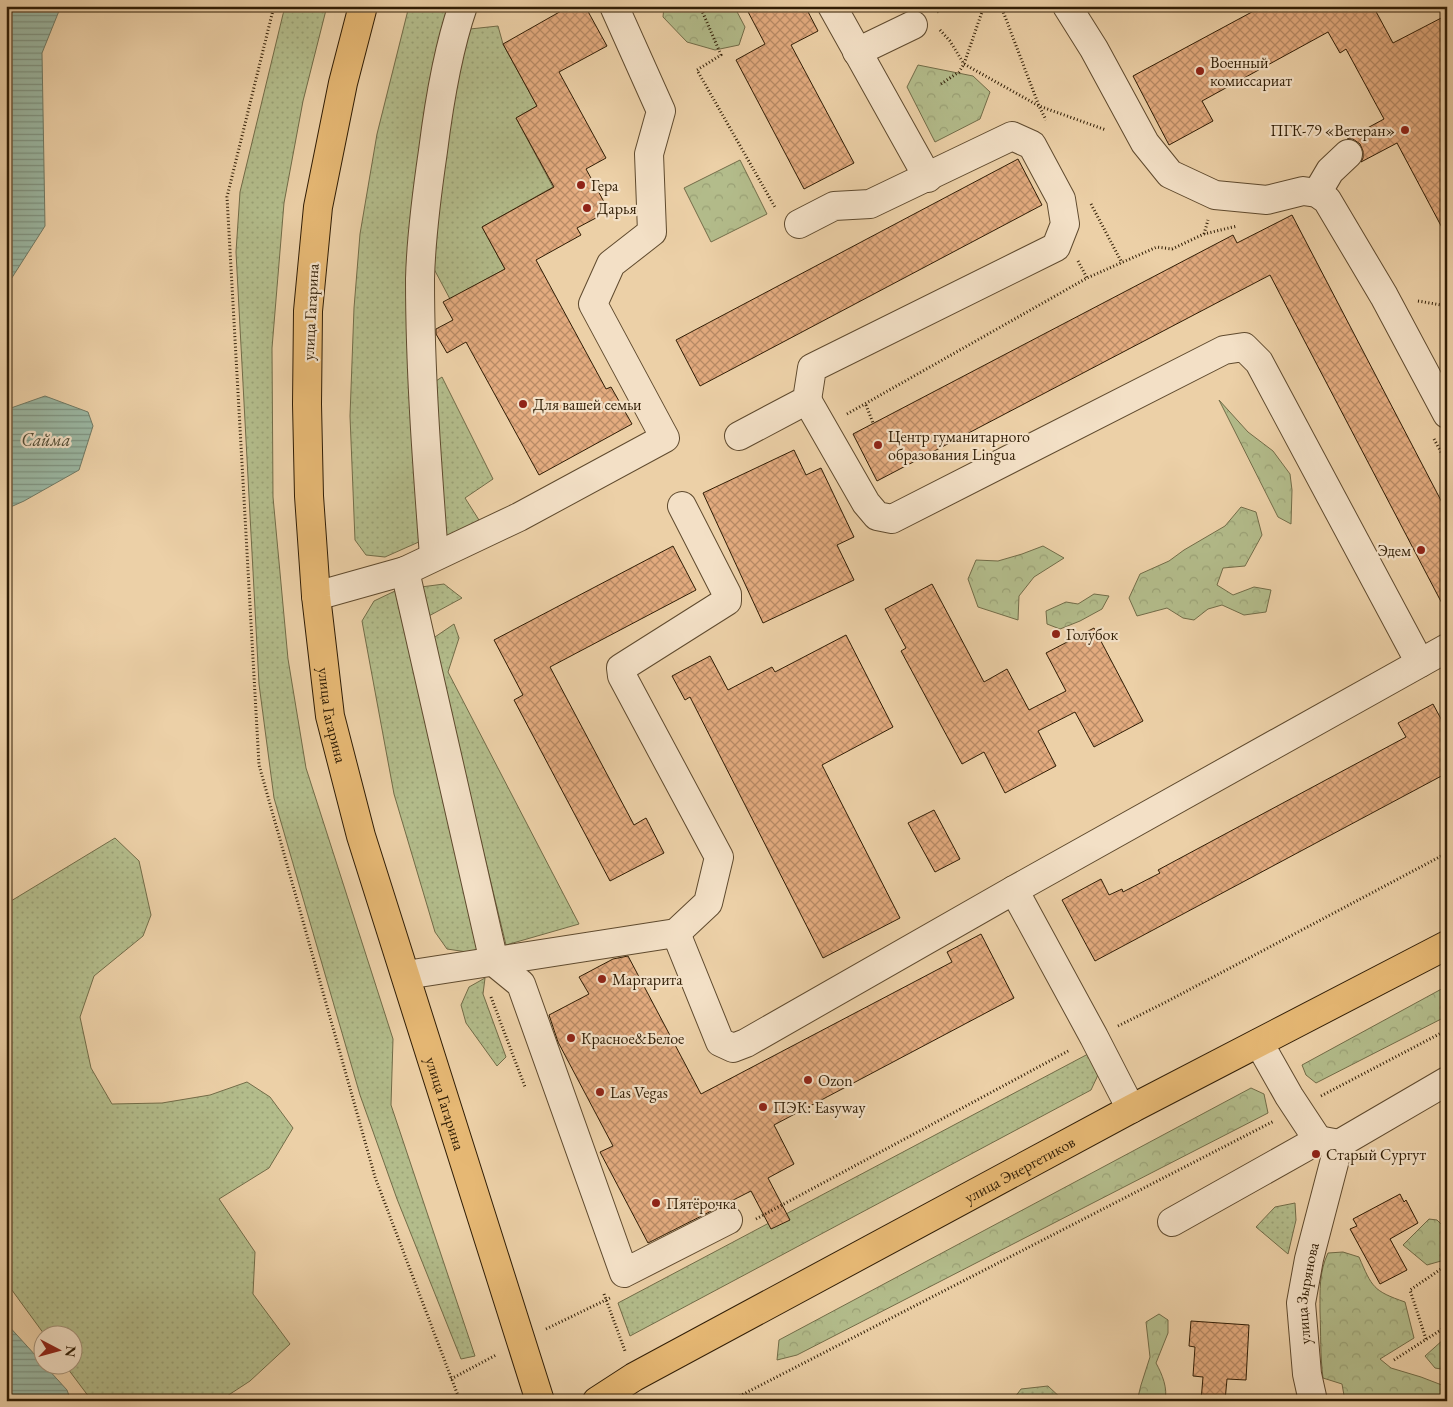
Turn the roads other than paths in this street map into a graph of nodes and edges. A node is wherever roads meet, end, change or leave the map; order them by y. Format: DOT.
graph roads {
  1 [pos="363,6"];
  2 [pos="463,6"];
  3 [pos="614,6"];
  4 [pos="832,6"];
  5 [pos="1067,6"];
  6 [pos="912,25"];
  7 [pos="857,52"];
  8 [pos="1348,154"];
  9 [pos="928,178"];
  10 [pos="1317,193"];
  11 [pos="799,224"];
  12 [pos="807,400"];
  13 [pos="1447,414"];
  14 [pos="739,436"];
  15 [pos="682,506"];
  16 [pos="434,556"];
  17 [pos="405,571"];
  18 [pos="316,596"];
  19 [pos="1447,648"];
  20 [pos="1420,663"];
  21 [pos="1014,890"];
  22 [pos="676,933"];
  23 [pos="1447,945"];
  24 [pos="494,962"];
  25 [pos="406,975"];
  26 [pos="1259,1043"];
  27 [pos="1447,1081"];
  28 [pos="1131,1109"];
  29 [pos="1328,1142"];
  30 [pos="741,1220"];
  31 [pos="1172,1222"];
  32 [pos="540,1401"];
  33 [pos="597,1401"];
  34 [pos="1313,1401"];
  1 -- 18 [label="main road, улица Гагарина"];
  2 -- 16 [label="street"];
  3 -- 16 [label="street"];
  4 -- 7 [label="street"];
  5 -- 10 [label="street"];
  6 -- 7 [label="street"];
  7 -- 9 [label="street"];
  8 -- 10 [label="street"];
  9 -- 11 [label="street"];
  9 -- 12 [label="street"];
  10 -- 13 [label="street"];
  12 -- 14 [label="street"];
  12 -- 20 [label="street"];
  15 -- 22 [label="street"];
  16 -- 17 [label="street"];
  17 -- 18 [label="street"];
  17 -- 24 [label="street"];
  18 -- 25 [label="main road, улица Гагарина"];
  19 -- 20 [label="street"];
  20 -- 21 [label="street"];
  21 -- 22 [label="street"];
  21 -- 28 [label="street"];
  22 -- 24 [label="street"];
  23 -- 26 [label="main road, улица Энергетиков"];
  24 -- 25 [label="street"];
  24 -- 30 [label="street"];
  25 -- 32 [label="main road, улица Гагарина"];
  26 -- 28 [label="main road, улица Энергетиков"];
  26 -- 29 [label="street"];
  27 -- 29 [label="street"];
  28 -- 33 [label="main road, улица Энергетиков"];
  29 -- 31 [label="street"];
  29 -- 34 [label="street, улица Зырянова"];
}
